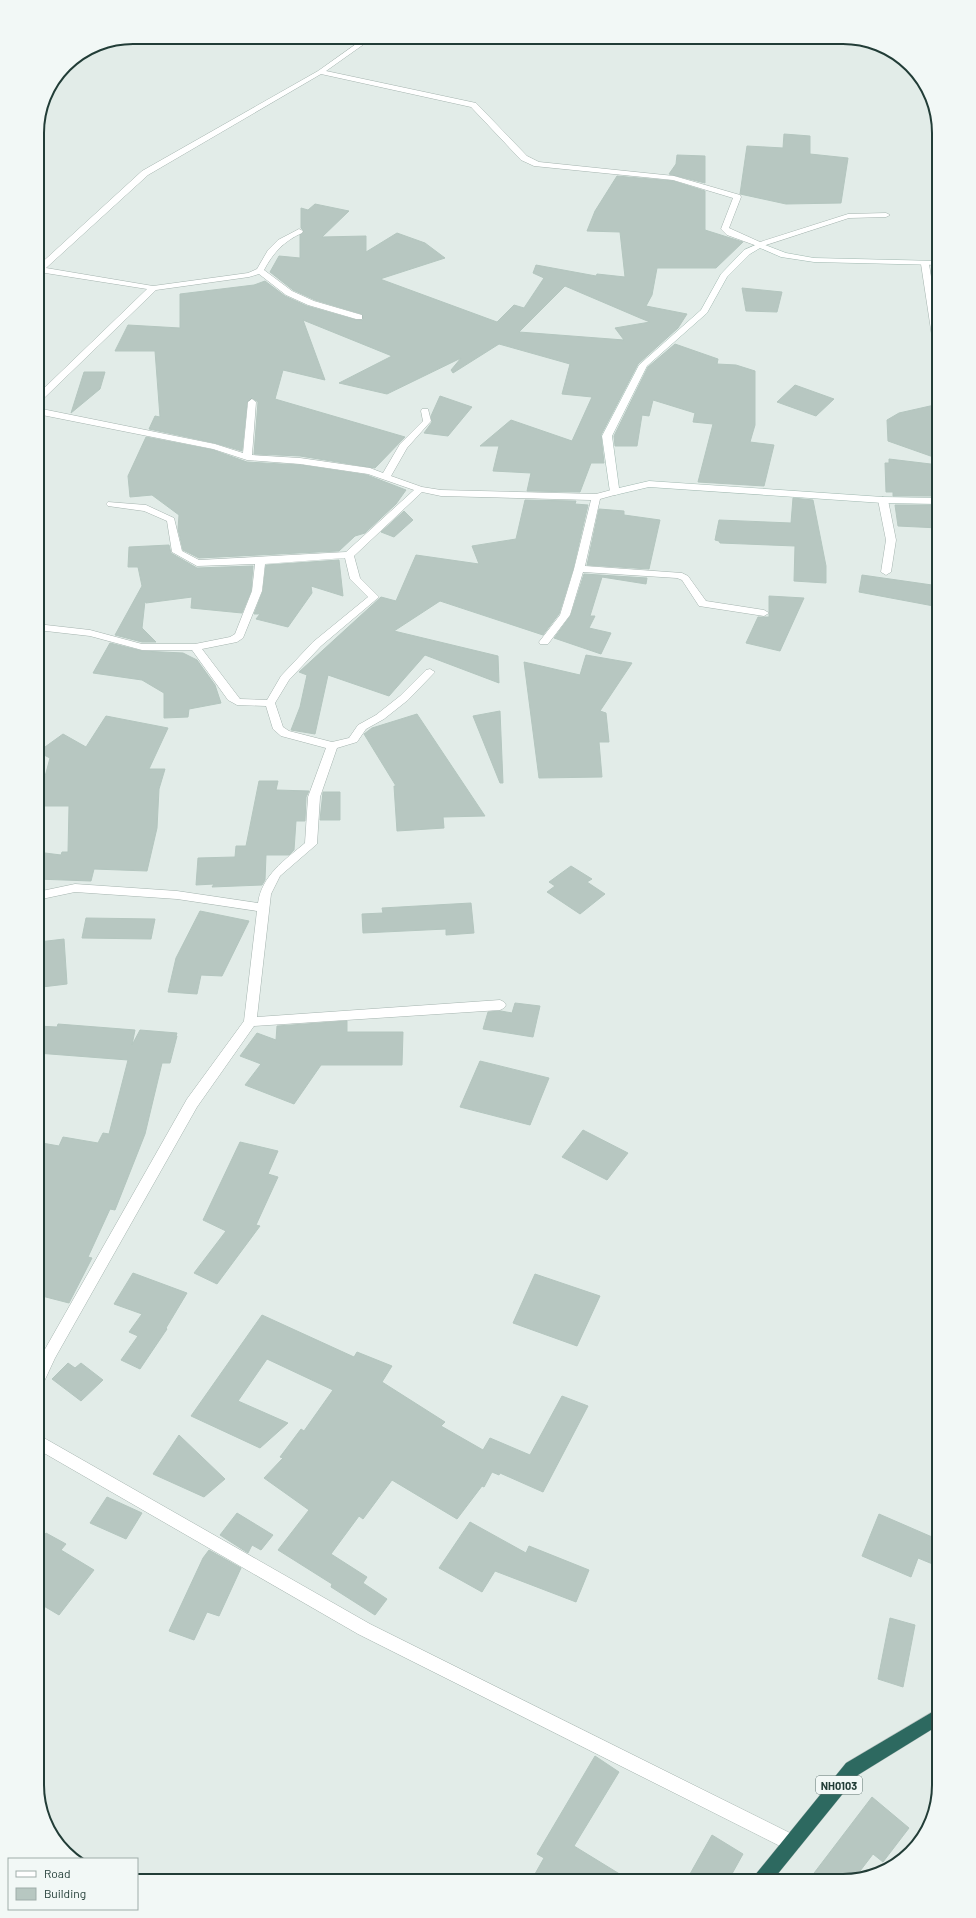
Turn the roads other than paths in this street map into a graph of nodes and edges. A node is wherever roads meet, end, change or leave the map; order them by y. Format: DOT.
graph roads {
  1 [pos="361,44"];
  2 [pos="320,72"];
  3 [pos="886,215"];
  4 [pos="299,231"];
  5 [pos="760,245"];
  6 [pos="44,264"];
  7 [pos="925,264"];
  8 [pos="932,264"];
  9 [pos="44,270"];
  10 [pos="260,271"];
  11 [pos="152,288"];
  12 [pos="932,314"];
  13 [pos="359,317"];
  14 [pos="44,393"];
  15 [pos="252,402"];
  16 [pos="425,411"];
  17 [pos="44,412"];
  18 [pos="247,457"];
  19 [pos="386,477"];
  20 [pos="420,490"];
  21 [pos="616,492"];
  22 [pos="596,497"];
  23 [pos="883,500"];
  24 [pos="932,501"];
  25 [pos="111,504"];
  26 [pos="349,555"];
  27 [pos="260,561"];
  28 [pos="579,569"];
  29 [pos="886,572"];
  30 [pos="764,613"];
  31 [pos="44,629"];
  32 [pos="544,642"];
  33 [pos="195,647"];
  34 [pos="430,672"];
  35 [pos="270,703"];
  36 [pos="332,746"];
  37 [pos="44,895"];
  38 [pos="262,908"];
  39 [pos="500,1005"];
  40 [pos="250,1022"];
  41 [pos="44,1365"];
  42 [pos="44,1445"];
  43 [pos="932,1720"];
  44 [pos="792,1843"];
  45 [pos="767,1874"];
  1 -- 2 [label="street"];
  2 -- 5 [label="street"];
  2 -- 6 [label="street"];
  3 -- 5 [label="street"];
  4 -- 10 [label="street"];
  5 -- 7 [label="street"];
  5 -- 21 [label="street"];
  7 -- 8 [label="street"];
  7 -- 12 [label="street"];
  9 -- 11 [label="street"];
  10 -- 11 [label="street"];
  10 -- 13 [label="street"];
  11 -- 14 [label="street"];
  15 -- 18 [label="street"];
  16 -- 19 [label="street"];
  17 -- 18 [label="street"];
  18 -- 19 [label="street"];
  19 -- 20 [label="street"];
  20 -- 22 [label="street"];
  20 -- 26 [label="street"];
  21 -- 22 [label="street"];
  21 -- 23 [label="street"];
  22 -- 28 [label="street"];
  23 -- 24 [label="street"];
  23 -- 29 [label="street"];
  25 -- 27 [label="street"];
  26 -- 27 [label="street"];
  26 -- 35 [label="street"];
  27 -- 33 [label="street"];
  28 -- 30 [label="street"];
  28 -- 32 [label="street"];
  31 -- 33 [label="street"];
  33 -- 35 [label="street"];
  34 -- 36 [label="street"];
  35 -- 36 [label="street"];
  36 -- 38 [label="street"];
  37 -- 38 [label="street"];
  38 -- 40 [label="street"];
  39 -- 40 [label="street"];
  40 -- 41 [label="street"];
  42 -- 44 [label="street"];
  43 -- 44 [label="highway, NH0103"];
  44 -- 45 [label="highway, NH0103"];
}
